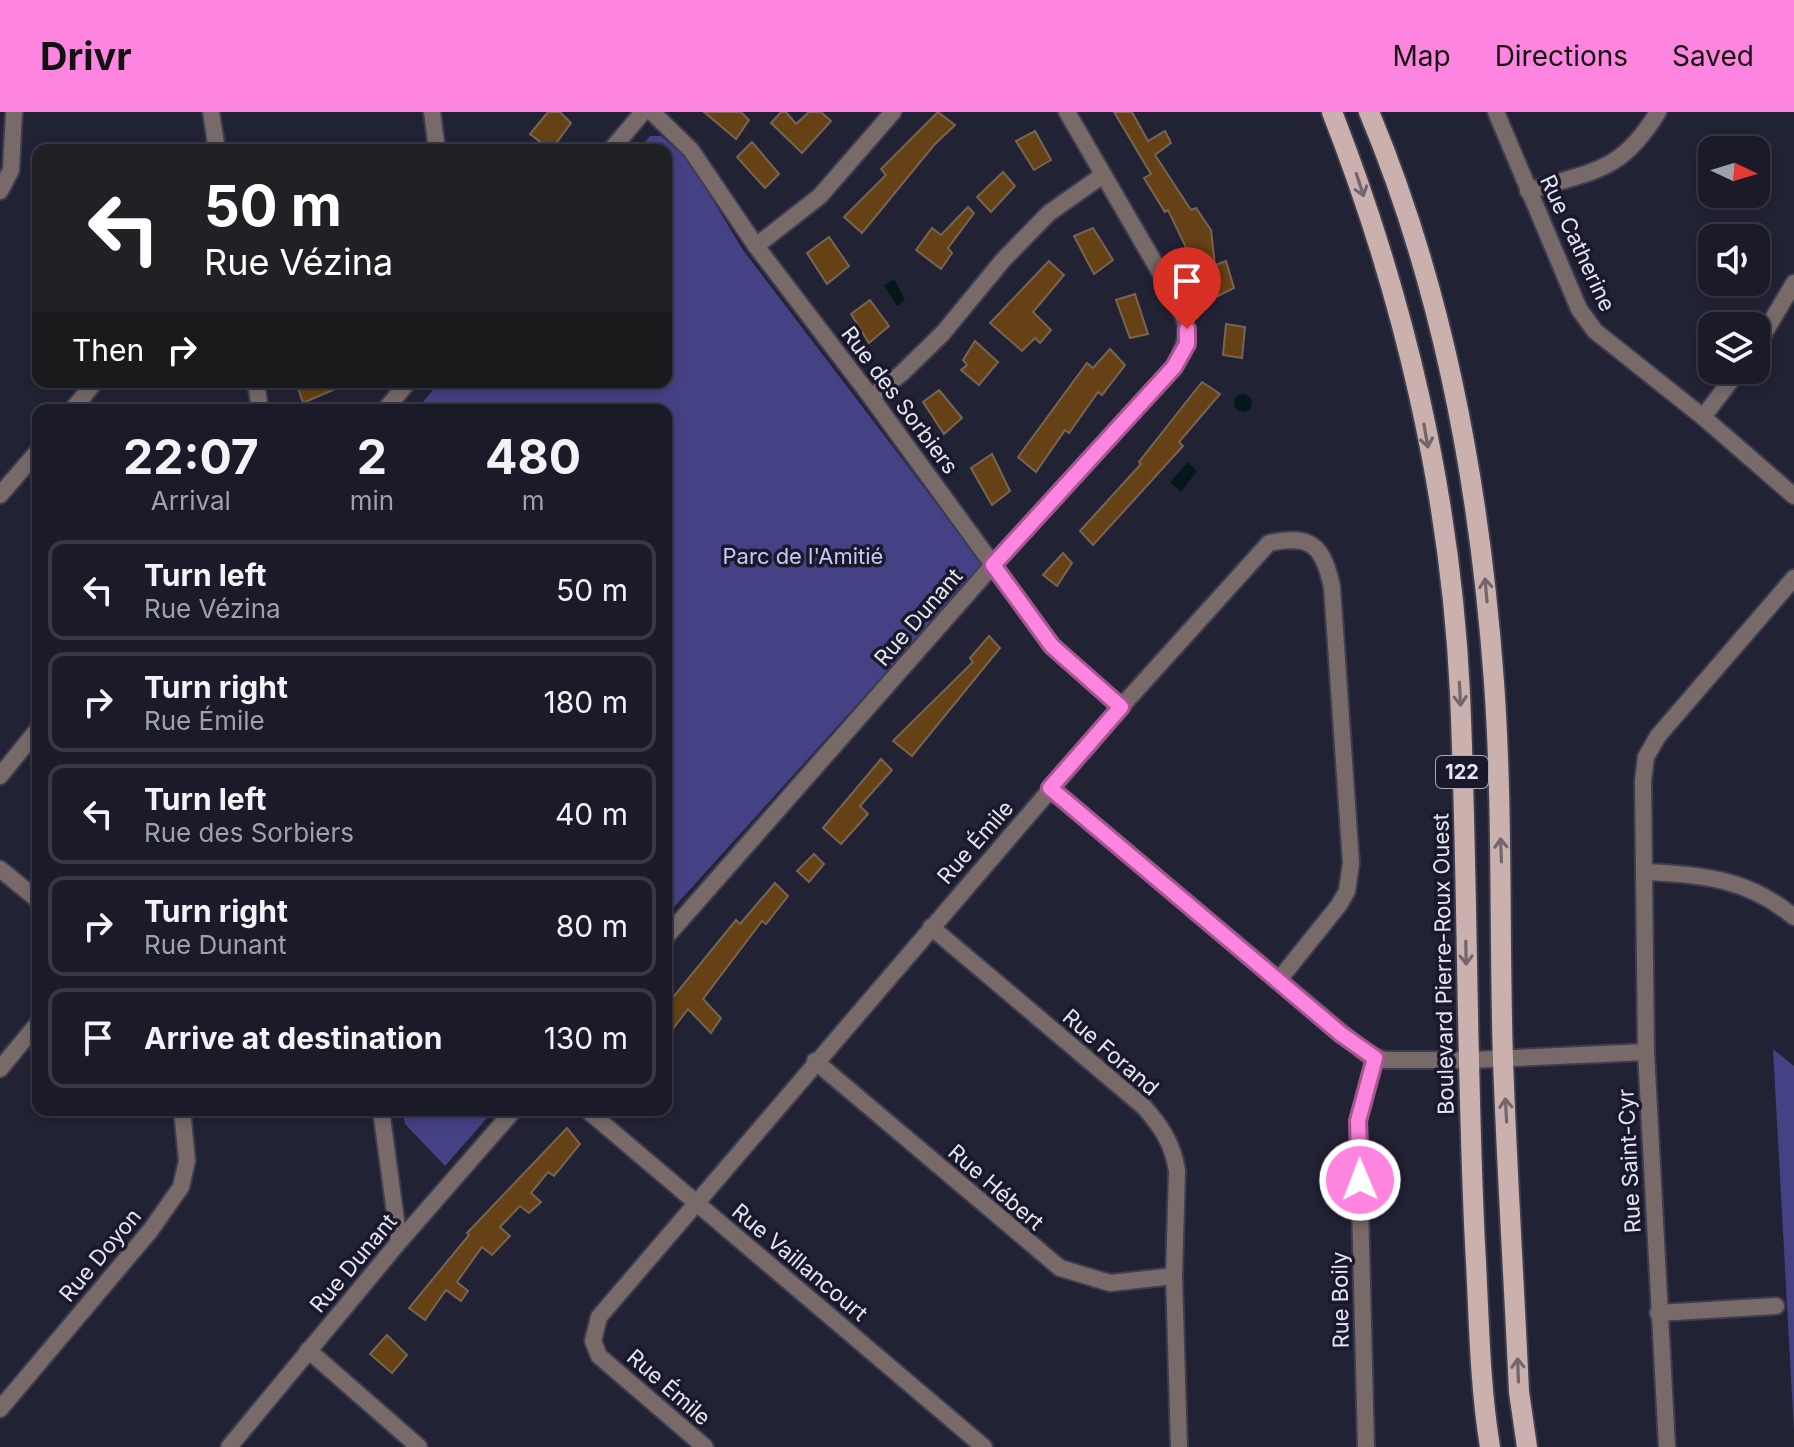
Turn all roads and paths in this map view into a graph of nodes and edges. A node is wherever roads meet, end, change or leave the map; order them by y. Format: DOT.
graph roads {
  1 [pos="14,112"];
  2 [pos="211,112"];
  3 [pos="432,112"];
  4 [pos="643,112"];
  5 [pos="652,112"];
  6 [pos="893,112"];
  7 [pos="1067,112"];
  8 [pos="1332,112"];
  9 [pos="1369,112"];
  10 [pos="1496,112"];
  11 [pos="1658,112"];
  12 [pos="216,144"];
  13 [pos="436,144"];
  14 [pos="616,144"];
  15 [pos="1103,175"];
  16 [pos="0,191"];
  17 [pos="1528,191"];
  18 [pos="756,246"];
  19 [pos="1794,283"];
  20 [pos="1770,323"];
  21 [pos="1728,384"];
  22 [pos="90,388"];
  23 [pos="403,388"];
  24 [pos="871,397"];
  25 [pos="77,404"];
  26 [pos="390,404"];
  27 [pos="1703,417"];
  28 [pos="32,458"];
  29 [pos="0,495"];
  30 [pos="1794,496"];
  31 [pos="993,565"];
  32 [pos="1794,578"];
  33 [pos="1121,707"];
  34 [pos="32,736"];
  35 [pos="0,776"];
  36 [pos="1050,788"];
  37 [pos="0,869"];
  38 [pos="1644,872"];
  39 [pos="32,895"];
  40 [pos="1794,917"];
  41 [pos="931,927"];
  42 [pos="672,930"];
  43 [pos="1278,981"];
  44 [pos="32,1030"];
  45 [pos="1646,1052"];
  46 [pos="1375,1058"];
  47 [pos="1503,1059"];
  48 [pos="1469,1060"];
  49 [pos="815,1061"];
  50 [pos="0,1069"];
  51 [pos="183,1116"];
  52 [pos="382,1116"];
  53 [pos="509,1116"];
  54 [pos="594,1116"];
  55 [pos="695,1202"];
  56 [pos="399,1242"];
  57 [pos="1174,1276"];
  58 [pos="1776,1306"];
  59 [pos="1658,1313"];
  60 [pos="308,1350"];
  61 [pos="0,1409"];
  62 [pos="229,1447"];
  63 [pos="419,1447"];
  64 [pos="705,1447"];
  65 [pos="984,1447"];
  66 [pos="1179,1447"];
  67 [pos="1366,1447"];
  68 [pos="1490,1447"];
  69 [pos="1527,1447"];
  70 [pos="1667,1447"];
  1 -- 16 [label="street"];
  2 -- 12 [label="street"];
  3 -- 13 [label="street"];
  4 -- 14 [label="street"];
  5 -- 18 [label="street, Rue des Sorbiers"];
  6 -- 18 [label="street"];
  7 -- 15 [label="street, Rue Dunant"];
  8 -- 48 [label="main road, Boulevard Pierre-Roux Ouest / 122, one-way"];
  47 -- 9 [label="main road, 122, one-way"];
  10 -- 17 [label="street, Rue Catherine"];
  11 -- 17 [label="street"];
  15 -- 24 [label="street"];
  15 -- 31 [label="street, Rue Dunant"];
  17 -- 27 [label="street, Rue Catherine"];
  18 -- 24 [label="street, Rue des Sorbiers"];
  19 -- 20 [label="street"];
  21 -- 27 [label="street"];
  22 -- 25 [label="street"];
  23 -- 26 [label="street"];
  24 -- 31 [label="street, Rue des Sorbiers"];
  27 -- 30 [label="street, Rue Catherine"];
  28 -- 29 [label="street"];
  31 -- 33 [label="street, Rue des Sorbiers"];
  31 -- 42 [label="street, Rue Dunant"];
  32 -- 38 [label="street, Rue Saint-Cyr"];
  33 -- 36 [label="street, Rue Émile"];
  33 -- 43 [label="street, Rue Émile"];
  34 -- 35 [label="street"];
  36 -- 41 [label="street, Rue Émile"];
  36 -- 43 [label="street"];
  37 -- 39 [label="street"];
  38 -- 40 [label="street"];
  38 -- 45 [label="street, Rue Saint-Cyr"];
  41 -- 49 [label="street, Rue Émile"];
  41 -- 57 [label="street, Rue Forand"];
  43 -- 46 [label="street"];
  44 -- 50 [label="street"];
  45 -- 47 [label="street"];
  45 -- 59 [label="street, Rue Saint-Cyr"];
  46 -- 48 [label="street"];
  46 -- 67 [label="street, Rue Boily"];
  47 -- 48 [label="street"];
  69 -- 47 [label="main road, 122, one-way"];
  48 -- 68 [label="main road, Boulevard Pierre-Roux Ouest / 122"];
  49 -- 55 [label="street, Rue Émile"];
  49 -- 57 [label="street, Rue Hébert"];
  51 -- 61 [label="street, Rue Doyon"];
  52 -- 56 [label="street"];
  53 -- 56 [label="street, Rue Dunant"];
  54 -- 55 [label="street, Rue Vaillancourt"];
  55 -- 64 [label="street, Rue Émile"];
  55 -- 65 [label="street, Rue Vaillancourt"];
  56 -- 60 [label="street, Rue Dunant"];
  57 -- 66 [label="street, Rue Forand"];
  58 -- 59 [label="street"];
  59 -- 70 [label="street, Rue Saint-Cyr"];
  60 -- 62 [label="street, Rue Dunant"];
  60 -- 63 [label="street"];
}
